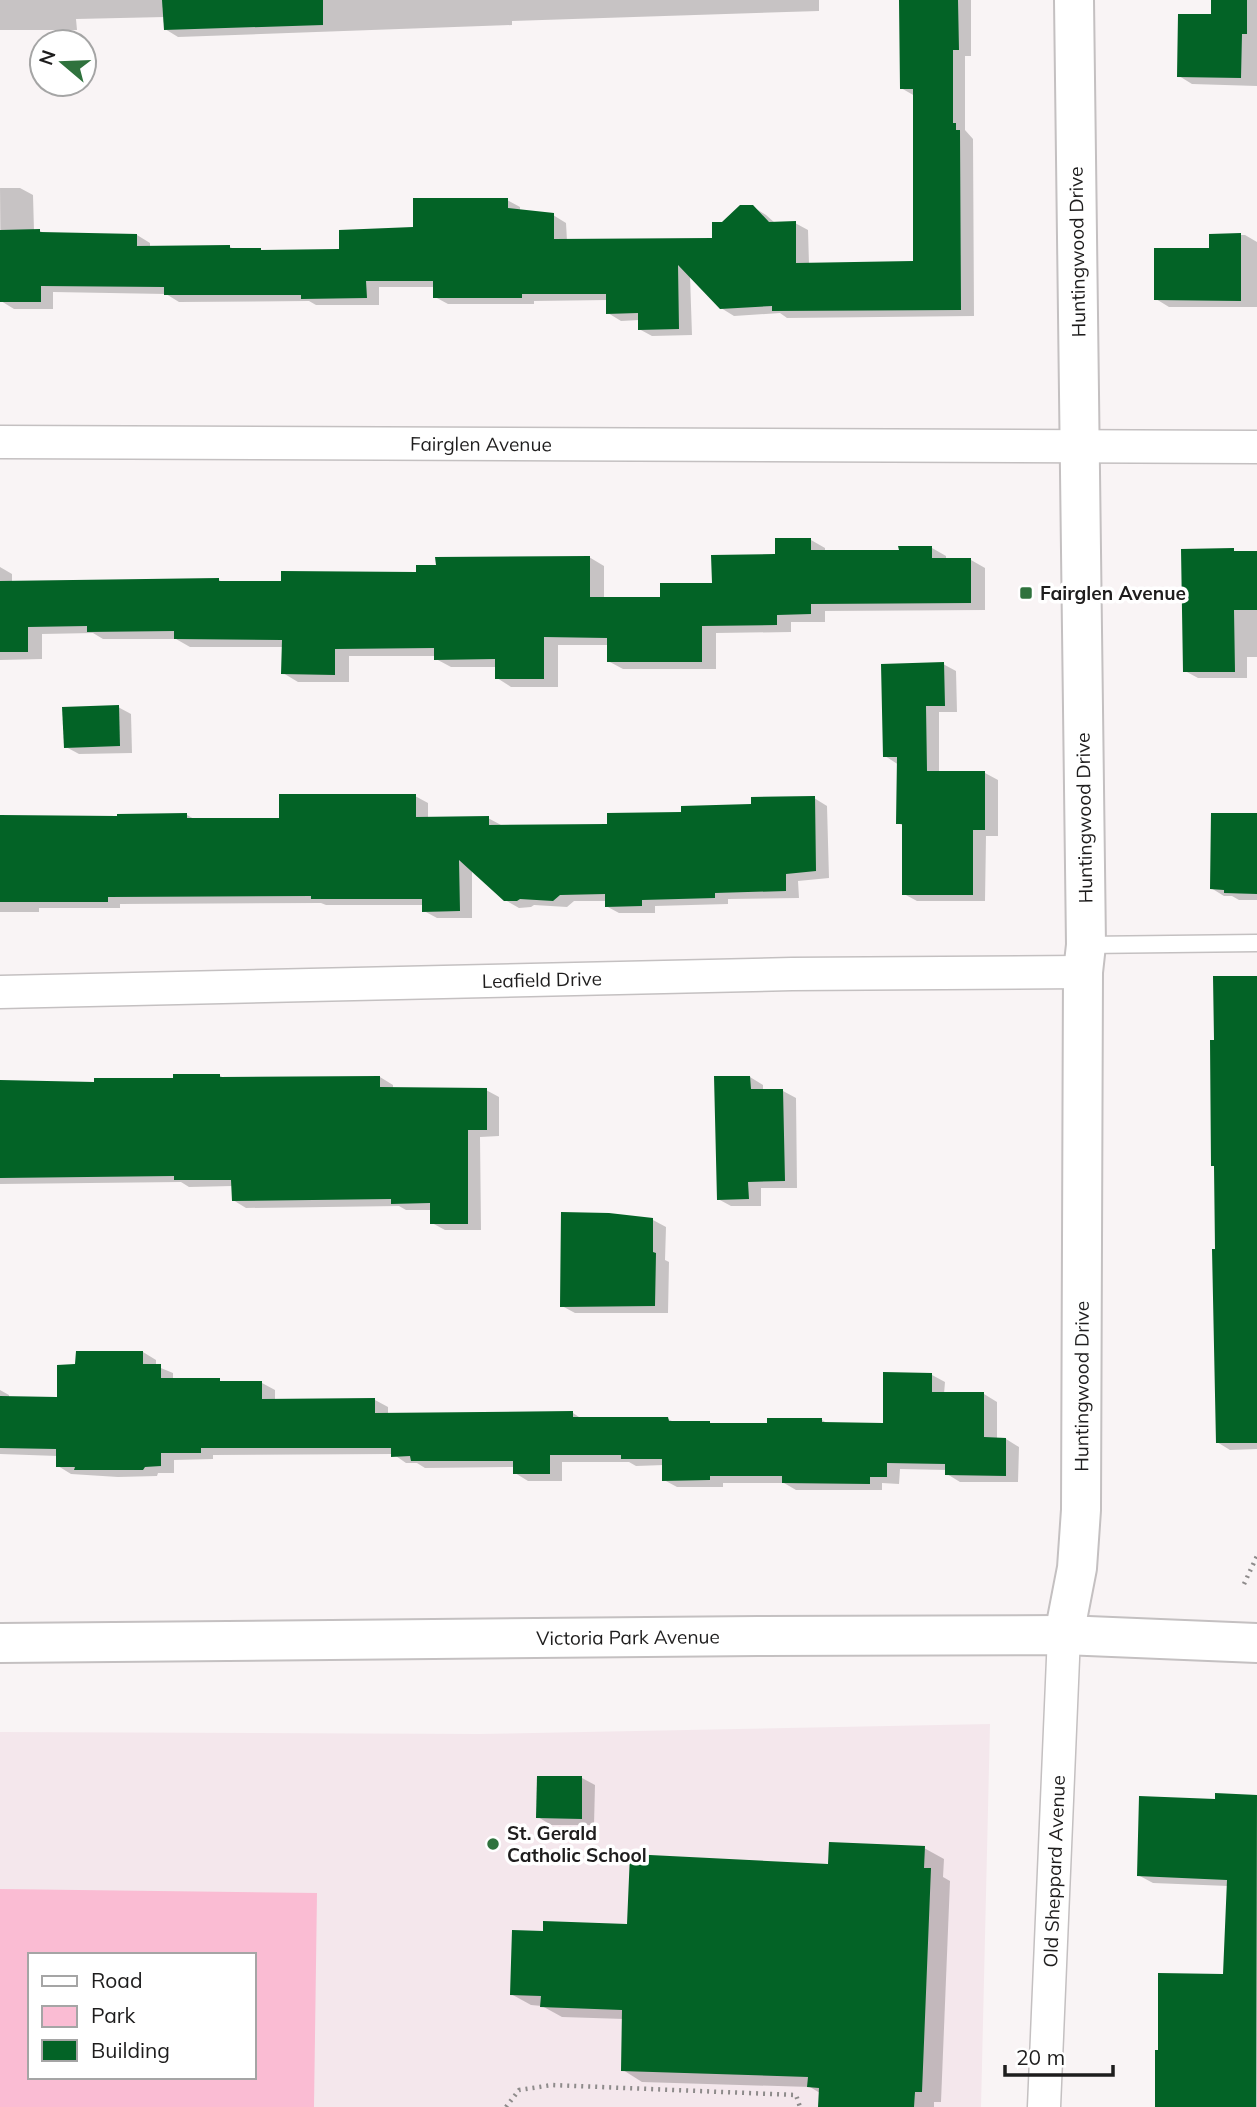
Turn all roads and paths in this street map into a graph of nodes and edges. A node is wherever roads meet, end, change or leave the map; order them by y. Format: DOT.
graph roads {
  1 [pos="1074,0"];
  2 [pos="0,442"];
  3 [pos="1079,447"];
  4 [pos="1257,447"];
  5 [pos="1257,943"];
  6 [pos="1084,959"];
  7 [pos="0,992"];
  8 [pos="1257,1556"];
  9 [pos="1244,1584"];
  10 [pos="1064,1635"];
  11 [pos="0,1643"];
  12 [pos="1257,1643"];
  13 [pos="506,2107"];
  14 [pos="800,2107"];
  15 [pos="1044,2107"];
  1 -- 3 [label="street, Huntingwood Drive"];
  2 -- 3 [label="street, Fairglen Avenue"];
  3 -- 4 [label="street, Fairglen Avenue"];
  3 -- 6 [label="street, Huntingwood Drive"];
  5 -- 6 [label="lane"];
  6 -- 7 [label="street, Leafield Drive"];
  6 -- 10 [label="street, Huntingwood Drive"];
  8 -- 9 [label="path"];
  10 -- 11 [label="street, Victoria Park Avenue"];
  10 -- 12 [label="street, Victoria Park Avenue"];
  10 -- 15 [label="street, Old Sheppard Avenue"];
  13 -- 14 [label="path"];
}
